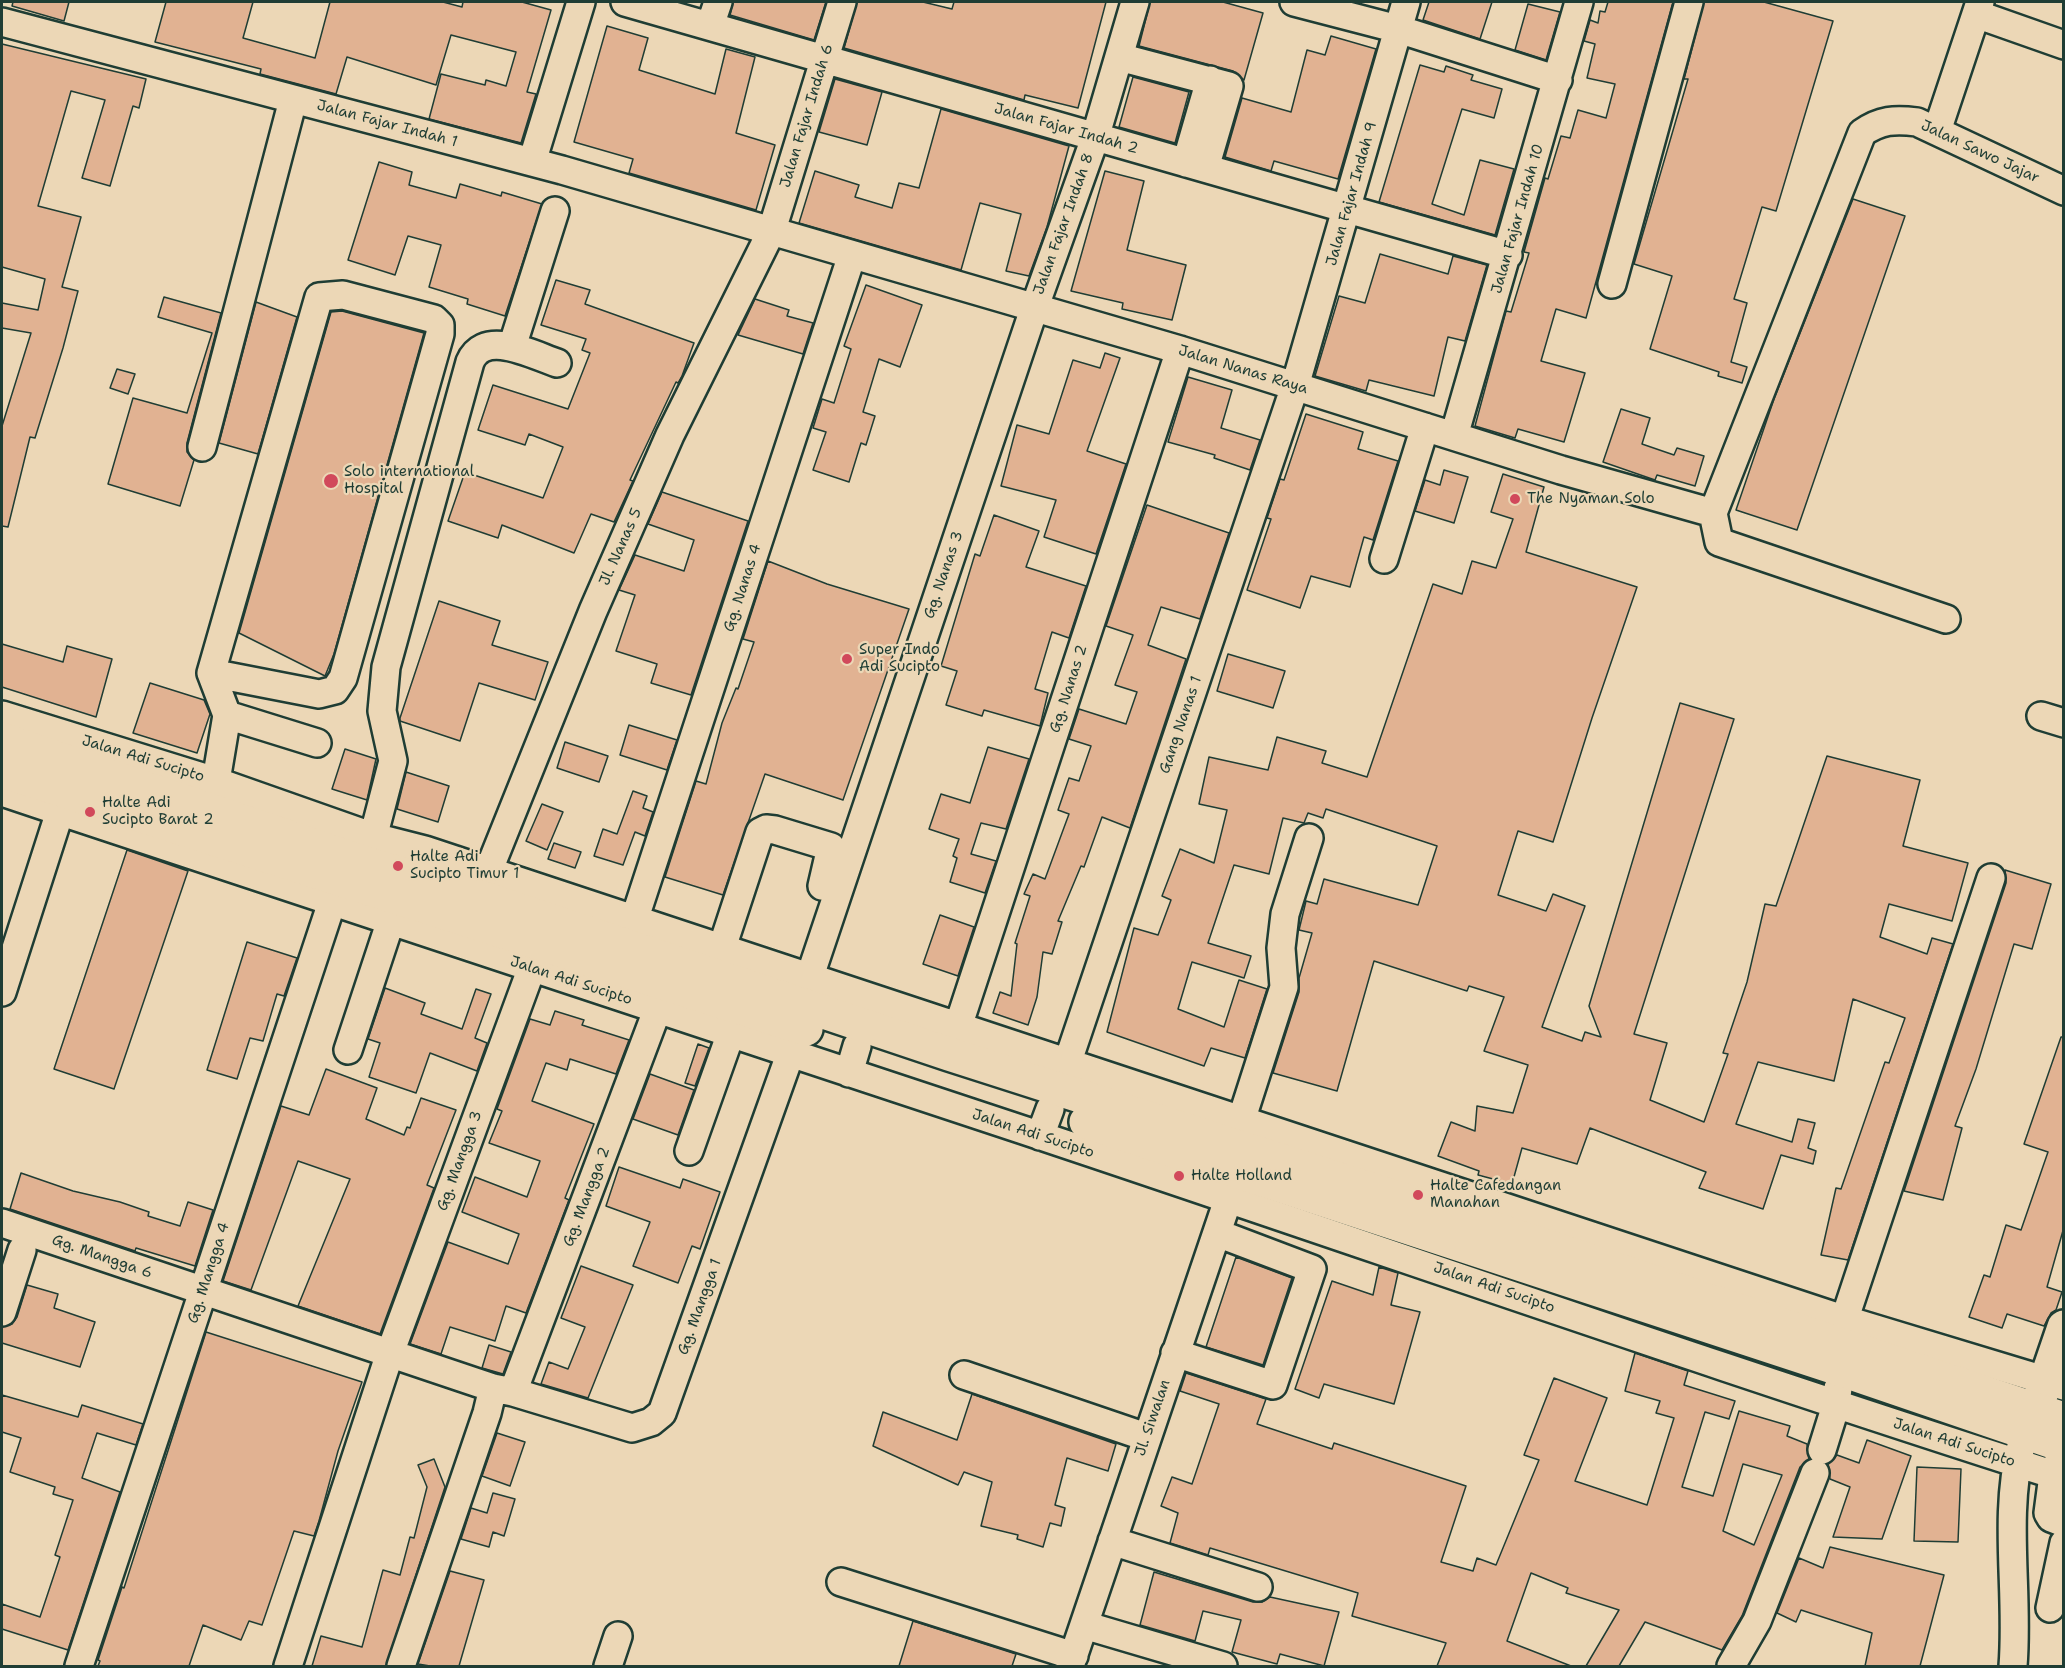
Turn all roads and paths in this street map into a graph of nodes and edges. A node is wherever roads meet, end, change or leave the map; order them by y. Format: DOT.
graph roads {
  1 [pos="581,2"];
  2 [pos="625,2"];
  3 [pos="842,2"];
  4 [pos="1135,2"];
  5 [pos="1294,2"];
  6 [pos="1406,2"];
  7 [pos="1579,2"];
  8 [pos="1689,2"];
  9 [pos="1978,8"];
  10 [pos="714,14"];
  11 [pos="2,22"];
  12 [pos="1398,29"];
  13 [pos="2064,45"];
  14 [pos="1119,57"];
  15 [pos="825,59"];
  16 [pos="1558,80"];
  17 [pos="293,100"];
  18 [pos="1937,131"];
  19 [pos="1095,138"];
  20 [pos="532,162"];
  21 [pos="1196,165"];
  22 [pos="2064,191"];
  23 [pos="1348,207"];
  24 [pos="555,211"];
  25 [pos="772,230"];
  26 [pos="852,255"];
  27 [pos="1508,255"];
  28 [pos="1612,284"];
  29 [pos="1034,309"];
  30 [pos="512,347"];
  31 [pos="1180,350"];
  32 [pos="557,363"];
  33 [pos="1295,386"];
  34 [pos="1425,427"];
  35 [pos="1454,436"];
  36 [pos="202,447"];
  37 [pos="1713,513"];
  38 [pos="1384,559"];
  39 [pos="1946,619"];
  40 [pos="211,673"];
  41 [pos="2,715"];
  42 [pos="227,716"];
  43 [pos="2,739"];
  44 [pos="47,742"];
  45 [pos="317,743"];
  46 [pos="2,771"];
  47 [pos="2,792"];
  48 [pos="214,795"];
  49 [pos="63,802"];
  50 [pos="1309,838"];
  51 [pos="303,852"];
  52 [pos="354,873"];
  53 [pos="1991,878"];
  54 [pos="483,884"];
  55 [pos="407,887"];
  56 [pos="629,934"];
  57 [pos="536,956"];
  58 [pos="691,988"];
  59 [pos="2,992"];
  60 [pos="797,1006"];
  61 [pos="736,1021"];
  62 [pos="953,1041"];
  63 [pos="348,1050"];
  64 [pos="1054,1099"];
  65 [pos="1241,1121"];
  66 [pos="689,1151"];
  67 [pos="1233,1185"];
  68 [pos="1330,1217"];
  69 [pos="2,1223"];
  70 [pos="1216,1233"];
  71 [pos="22,1250"];
  72 [pos="1312,1269"];
  73 [pos="1484,1269"];
  74 [pos="203,1291"];
  75 [pos="2,1312"];
  76 [pos="2064,1327"];
  77 [pos="1840,1344"];
  78 [pos="390,1353"];
  79 [pos="1175,1353"];
  80 [pos="964,1375"];
  81 [pos="503,1390"];
  82 [pos="1836,1405"];
  83 [pos="2042,1415"];
  84 [pos="1146,1437"];
  85 [pos="2061,1462"];
  86 [pos="2064,1523"];
  87 [pos="1112,1541"];
  88 [pos="2064,1543"];
  89 [pos="841,1582"];
  90 [pos="1258,1587"];
  91 [pos="2050,1608"];
  92 [pos="1084,1625"];
  93 [pos="618,1636"];
  94 [pos="1030,1655"];
  95 [pos="1072,1661"];
  96 [pos="80,1666"];
  97 [pos="288,1666"];
  98 [pos="401,1666"];
  99 [pos="608,1666"];
  100 [pos="1222,1666"];
  101 [pos="1731,1666"];
  102 [pos="2013,1666"];
  1 -- 20 [label="street"];
  2 -- 10 [label="street, Jalan Fajar Indah 2"];
  3 -- 15 [label="street, Jalan Fajar Indah 6"];
  4 -- 14 [label="street, Jalan Fajar Indah 8"];
  5 -- 12 [label="street"];
  6 -- 12 [label="street, Jalan Fajar Indah 9"];
  7 -- 16 [label="street, Jalan Fajar Indah 10"];
  8 -- 28 [label="street"];
  9 -- 13 [label="street"];
  9 -- 18 [label="street"];
  10 -- 15 [label="street, Jalan Fajar Indah 2"];
  11 -- 17 [label="street, Jalan Fajar Indah 1"];
  12 -- 16 [label="street"];
  12 -- 23 [label="street, Jalan Fajar Indah 9"];
  14 -- 19 [label="street, Jalan Fajar Indah 8"];
  14 -- 21 [label="street"];
  15 -- 19 [label="street, Jalan Fajar Indah 2"];
  15 -- 25 [label="street, Jalan Fajar Indah 6"];
  16 -- 27 [label="street, Jalan Fajar Indah 10"];
  17 -- 20 [label="street, Jalan Fajar Indah 1"];
  17 -- 36 [label="street"];
  18 -- 22 [label="street, Jalan Sawo Jajar"];
  18 -- 37 [label="street, Jalan Sawo Jajar"];
  19 -- 21 [label="street, Jalan Fajar Indah 2"];
  19 -- 29 [label="street, Jalan Fajar Indah 8"];
  20 -- 25 [label="street, Jalan Fajar Indah 1"];
  21 -- 23 [label="street, Jalan Fajar Indah 2"];
  23 -- 27 [label="street, Jalan Fajar Indah 2"];
  23 -- 33 [label="street, Jalan Fajar Indah 9"];
  24 -- 30 [label="street"];
  25 -- 26 [label="street, Jalan Nanas Raya"];
  25 -- 54 [label="street, Jl. Nanas 5"];
  26 -- 29 [label="street, Jalan Nanas Raya"];
  26 -- 56 [label="street, Gg. Nanas 4"];
  27 -- 35 [label="street, Jalan Fajar Indah 10"];
  29 -- 31 [label="street, Jalan Nanas Raya"];
  29 -- 60 [label="street, Gg. Nanas 3"];
  30 -- 32 [label="street"];
  30 -- 52 [label="street, Gg. Mangga 4"];
  31 -- 33 [label="street, Jalan Nanas Raya"];
  31 -- 62 [label="street, Gg. Nanas 2"];
  33 -- 34 [label="street, Jalan Nanas Raya"];
  33 -- 64 [label="street, Gang Nanas 1"];
  34 -- 35 [label="street, Jalan Nanas Raya"];
  34 -- 38 [label="street"];
  35 -- 37 [label="street, Jalan Nanas Raya"];
  37 -- 39 [label="street"];
  40 -- 40 [label="street"];
  40 -- 42 [label="street"];
  41 -- 44 [label="street, Jalan Adi Sucipto"];
  42 -- 45 [label="street"];
  42 -- 48 [label="street"];
  43 -- 44 [label="main road, Jalan Adi Sucipto"];
  44 -- 48 [label="main road, Jalan Adi Sucipto"];
  46 -- 49 [label="main road, Jalan Adi Sucipto"];
  47 -- 49 [label="street, Jalan Adi Sucipto"];
  48 -- 51 [label="main road, Jalan Adi Sucipto"];
  49 -- 51 [label="main road, Jalan Adi Sucipto"];
  49 -- 59 [label="street"];
  50 -- 65 [label="street"];
  51 -- 52 [label="main road, Jalan Adi Sucipto"];
  51 -- 52 [label="street, Jalan Adi Sucipto"];
  52 -- 55 [label="main road, Jalan Adi Sucipto"];
  52 -- 55 [label="street, Jalan Adi Sucipto"];
  52 -- 74 [label="street, Gg. Mangga 4"];
  53 -- 77 [label="street"];
  54 -- 55 [label="main road, Jalan Adi Sucipto"];
  54 -- 56 [label="main road, Jalan Adi Sucipto"];
  55 -- 57 [label="main road, Jalan Adi Sucipto"];
  55 -- 63 [label="street"];
  56 -- 58 [label="main road, Jalan Adi Sucipto"];
  57 -- 58 [label="main road, Jalan Adi Sucipto"];
  57 -- 78 [label="street, Gg. Mangga 3"];
  58 -- 60 [label="main road, Jalan Adi Sucipto"];
  58 -- 60 [label="street, Gg. Mangga 2"];
  58 -- 61 [label="main road, Jalan Adi Sucipto"];
  58 -- 81 [label="street, Gg. Mangga 2"];
  60 -- 61 [label="main road, Jalan Adi Sucipto"];
  60 -- 62 [label="main road, Jalan Adi Sucipto"];
  60 -- 64 [label="main road, Jalan Adi Sucipto"];
  60 -- 81 [label="street, Gg. Mangga 1"];
  61 -- 66 [label="street"];
  62 -- 64 [label="main road, Jalan Adi Sucipto"];
  64 -- 65 [label="street, Jalan Adi Sucipto"];
  64 -- 67 [label="main road, Jalan Adi Sucipto"];
  64 -- 77 [label="main road, Jalan Adi Sucipto"];
  65 -- 77 [label="street, Jalan Adi Sucipto"];
  67 -- 68 [label="main road, Jalan Adi Sucipto"];
  67 -- 70 [label="street, Jl. Siwalan"];
  68 -- 72 [label="street"];
  68 -- 73 [label="main road, Jalan Adi Sucipto"];
  69 -- 74 [label="street, Gg. Mangga 6"];
  70 -- 72 [label="street"];
  70 -- 79 [label="street, Jl. Siwalan"];
  71 -- 75 [label="street"];
  72 -- 79 [label="street"];
  73 -- 77 [label="main road, Jalan Adi Sucipto"];
  73 -- 82 [label="street, Jalan Adi Sucipto"];
  74 -- 78 [label="street, Gg. Mangga 6"];
  74 -- 96 [label="street, Gg. Mangga 4"];
  76 -- 83 [label="main road"];
  77 -- 82 [label="street"];
  77 -- 83 [label="main road, Jalan Adi Sucipto"];
  78 -- 81 [label="street, Gg. Mangga 1"];
  78 -- 97 [label="street, Gg. Mangga 3"];
  79 -- 84 [label="street, Jl. Siwalan"];
  80 -- 84 [label="street"];
  81 -- 98 [label="street, Gg. Mangga 2"];
  82 -- 83 [label="street, Jalan Adi Sucipto"];
  82 -- 101 [label="street"];
  83 -- 85 [label="main road, Jalan Adi Sucipto"];
  83 -- 102 [label="street"];
  84 -- 87 [label="street, Jl. Siwalan"];
  85 -- 86 [label="street"];
  87 -- 90 [label="street"];
  87 -- 92 [label="street, Jl. Siwalan"];
  88 -- 91 [label="street"];
  89 -- 94 [label="street"];
  92 -- 95 [label="street, Jl. Siwalan"];
  92 -- 100 [label="street"];
  93 -- 99 [label="street"];
  94 -- 95 [label="street"];
}
